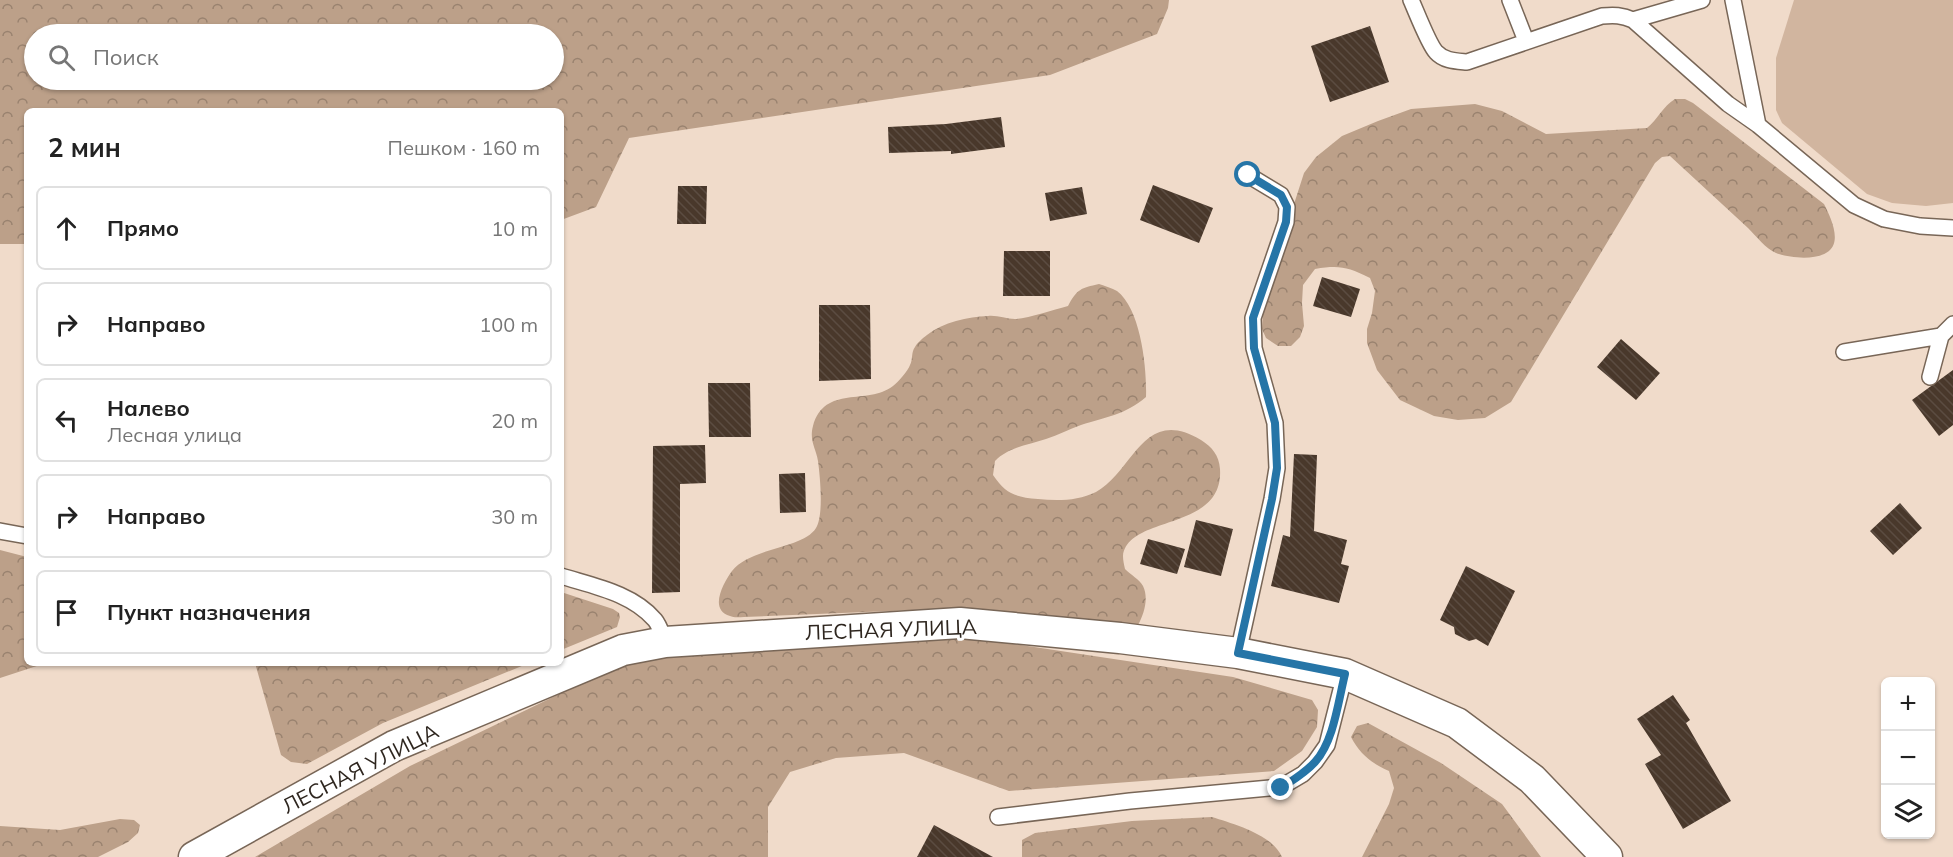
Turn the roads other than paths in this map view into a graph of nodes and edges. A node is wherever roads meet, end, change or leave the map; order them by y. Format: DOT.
graph roads {
  1 [pos="1411,0"];
  2 [pos="1510,0"];
  3 [pos="1702,0"];
  4 [pos="1733,0"];
  5 [pos="1633,20"];
  6 [pos="1526,41"];
  7 [pos="1758,125"];
  8 [pos="1248,175"];
  9 [pos="1953,228"];
  10 [pos="1953,324"];
  11 [pos="1941,336"];
  12 [pos="1844,352"];
  13 [pos="1930,377"];
  14 [pos="0,531"];
  15 [pos="24,535"];
  16 [pos="564,577"];
  17 [pos="665,642"];
  18 [pos="1238,653"];
  19 [pos="1345,674"];
  20 [pos="998,817"];
  21 [pos="194,857"];
  22 [pos="1607,857"];
  1 -- 6 [label="lane"];
  2 -- 6 [label="lane"];
  3 -- 5 [label="lane"];
  4 -- 7 [label="lane"];
  5 -- 6 [label="lane"];
  5 -- 7 [label="lane"];
  7 -- 9 [label="lane"];
  8 -- 18 [label="lane"];
  10 -- 11 [label="lane"];
  11 -- 12 [label="lane"];
  11 -- 13 [label="lane"];
  14 -- 15 [label="lane"];
  16 -- 17 [label="lane"];
  17 -- 18 [label="street, ЛЕСНАЯ УЛИЦА"];
  17 -- 21 [label="street, ЛЕСНАЯ УЛИЦА"];
  18 -- 19 [label="street, ЛЕСНАЯ УЛИЦА"];
  19 -- 20 [label="lane"];
  19 -- 22 [label="street, ЛЕСНАЯ УЛИЦА"];
}
